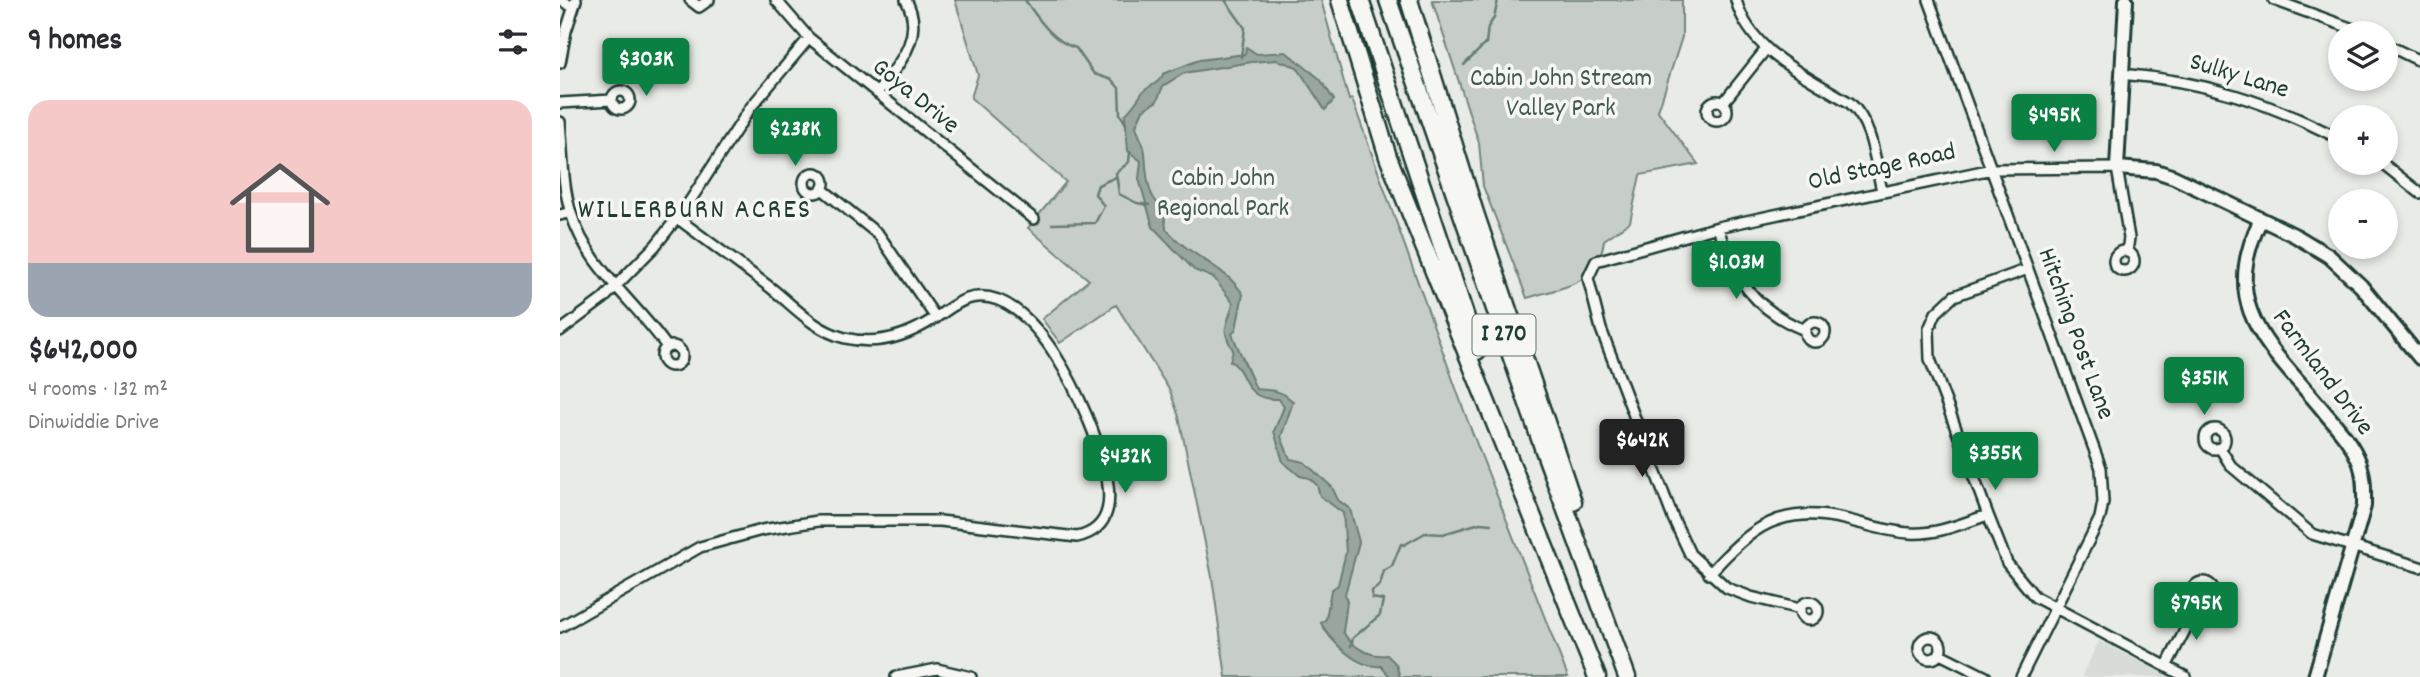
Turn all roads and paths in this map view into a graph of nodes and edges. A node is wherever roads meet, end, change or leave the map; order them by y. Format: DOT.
graph roads {
  1 [pos="560,0"];
  2 [pos="690,0"];
  3 [pos="709,0"];
  4 [pos="776,0"];
  5 [pos="906,0"];
  6 [pos="1332,0"];
  7 [pos="1340,0"];
  8 [pos="1360,0"];
  9 [pos="1388,0"];
  10 [pos="1411,0"];
  11 [pos="1736,0"];
  12 [pos="1929,0"];
  13 [pos="2126,0"];
  14 [pos="2274,0"];
  15 [pos="574,4"];
  16 [pos="2331,21"];
  17 [pos="809,37"];
  18 [pos="1354,48"];
  19 [pos="1766,49"];
  20 [pos="2398,50"];
  21 [pos="2420,61"];
  22 [pos="560,64"];
  23 [pos="2121,74"];
  24 [pos="877,93"];
  25 [pos="612,100"];
  26 [pos="560,103"];
  27 [pos="1723,103"];
  28 [pos="560,122"];
  29 [pos="2328,133"];
  30 [pos="2117,168"];
  31 [pos="1992,169"];
  32 [pos="2397,175"];
  33 [pos="822,189"];
  34 [pos="1882,191"];
  35 [pos="2420,193"];
  36 [pos="570,212"];
  37 [pos="560,215"];
  38 [pos="677,218"];
  39 [pos="1034,219"];
  40 [pos="2261,219"];
  41 [pos="1718,227"];
  42 [pos="2127,252"];
  43 [pos="2028,269"];
  44 [pos="616,287"];
  45 [pos="936,317"];
  46 [pos="1805,330"];
  47 [pos="560,331"];
  48 [pos="667,347"];
  49 [pos="2420,358"];
  50 [pos="2220,449"];
  51 [pos="1529,506"];
  52 [pos="1988,515"];
  53 [pos="2352,548"];
  54 [pos="2420,567"];
  55 [pos="1709,574"];
  56 [pos="2199,603"];
  57 [pos="1800,609"];
  58 [pos="2056,611"];
  59 [pos="560,626"];
  60 [pos="1940,654"];
  61 [pos="2166,667"];
  62 [pos="1625,673"];
  63 [pos="897,677"];
  64 [pos="971,677"];
  65 [pos="1598,677"];
  66 [pos="1986,677"];
  67 [pos="2021,677"];
  68 [pos="2186,677"];
  69 [pos="2315,677"];
  1 -- 15 [label="street"];
  2 -- 3 [label="street"];
  4 -- 17 [label="street, Goya Drive"];
  5 -- 24 [label="street"];
  6 -- 18 [label="highway"];
  7 -- 18 [label="highway, I 270"];
  8 -- 51 [label="highway, I 270"];
  9 -- 62 [label="highway, I 270"];
  10 -- 62 [label="highway, I 270"];
  11 -- 19 [label="street"];
  12 -- 31 [label="street, Hitching Post Lane"];
  13 -- 23 [label="street"];
  14 -- 16 [label="street"];
  15 -- 22 [label="street"];
  17 -- 24 [label="street, Goya Drive"];
  17 -- 38 [label="street"];
  18 -- 51 [label="highway, I 270"];
  19 -- 27 [label="street"];
  19 -- 34 [label="street"];
  20 -- 21 [label="street"];
  23 -- 29 [label="street, Sulky Lane"];
  23 -- 30 [label="street"];
  24 -- 39 [label="street, Goya Drive"];
  25 -- 26 [label="street"];
  28 -- 36 [label="street"];
  30 -- 31 [label="street, Old Stage Road"];
  30 -- 40 [label="street, Old Stage Road"];
  30 -- 42 [label="street"];
  31 -- 34 [label="street, Old Stage Road"];
  31 -- 43 [label="street, Hitching Post Lane"];
  32 -- 35 [label="street"];
  33 -- 45 [label="street"];
  34 -- 41 [label="street, Old Stage Road"];
  36 -- 37 [label="street"];
  36 -- 44 [label="street"];
  38 -- 44 [label="street"];
  38 -- 45 [label="street"];
  40 -- 49 [label="street, Old Stage Road"];
  40 -- 53 [label="street, Farmland Drive"];
  41 -- 46 [label="street"];
  41 -- 55 [label="street, Old Stage Road"];
  43 -- 52 [label="street"];
  43 -- 58 [label="street, Hitching Post Lane"];
  44 -- 47 [label="street"];
  44 -- 48 [label="street"];
  45 -- 59 [label="street"];
  50 -- 53 [label="street"];
  51 -- 65 [label="highway, I 270"];
  52 -- 55 [label="street"];
  52 -- 58 [label="street"];
  53 -- 54 [label="street"];
  53 -- 69 [label="street, Farmland Drive"];
  55 -- 57 [label="street"];
  56 -- 61 [label="street"];
  58 -- 61 [label="street"];
  58 -- 67 [label="street, Hitching Post Lane"];
  60 -- 66 [label="street"];
  61 -- 68 [label="street"];
  63 -- 64 [label="street"];
}
